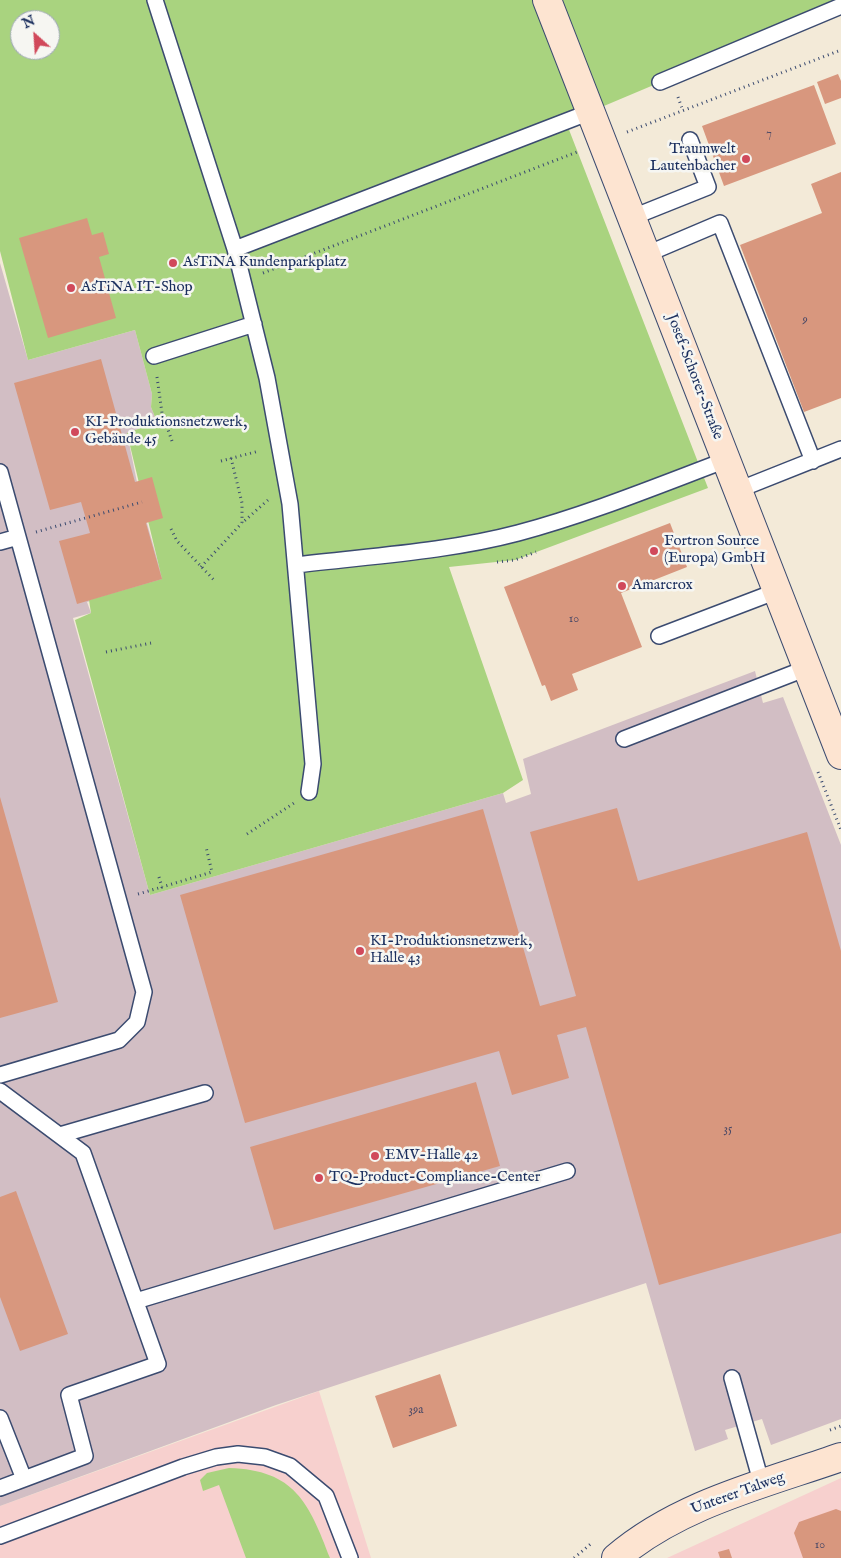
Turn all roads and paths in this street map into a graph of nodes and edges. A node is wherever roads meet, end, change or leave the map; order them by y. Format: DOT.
graph roads {
  1 [pos="156,0"];
  2 [pos="547,0"];
  3 [pos="841,6"];
  4 [pos="841,50"];
  5 [pos="660,82"];
  6 [pos="677,95"];
  7 [pos="683,111"];
  8 [pos="590,112"];
  9 [pos="690,140"];
  10 [pos="603,141"];
  11 [pos="632,217"];
  12 [pos="235,249"];
  13 [pos="647,254"];
  14 [pos="263,273"];
  15 [pos="254,324"];
  16 [pos="154,356"];
  17 [pos="172,440"];
  18 [pos="841,449"];
  19 [pos="231,458"];
  20 [pos="261,460"];
  21 [pos="726,460"];
  22 [pos="221,461"];
  23 [pos="813,461"];
  24 [pos="0,472"];
  25 [pos="738,490"];
  26 [pos="269,499"];
  27 [pos="142,502"];
  28 [pos="242,523"];
  29 [pos="170,529"];
  30 [pos="18,537"];
  31 [pos="0,542"];
  32 [pos="296,564"];
  33 [pos="202,567"];
  34 [pos="214,580"];
  35 [pos="777,591"];
  36 [pos="659,636"];
  37 [pos="151,643"];
  38 [pos="106,652"];
  39 [pos="807,668"];
  40 [pos="624,739"];
  41 [pos="841,755"];
  42 [pos="308,792"];
  43 [pos="247,834"];
  44 [pos="206,847"];
  45 [pos="159,878"];
  46 [pos="0,1075"];
  47 [pos="0,1091"];
  48 [pos="205,1093"];
  49 [pos="60,1136"];
  50 [pos="567,1171"];
  51 [pos="136,1301"];
  52 [pos="732,1378"];
  53 [pos="0,1418"];
  54 [pos="841,1457"];
  55 [pos="24,1479"];
  56 [pos="762,1485"];
  57 [pos="0,1488"];
  58 [pos="0,1536"];
  59 [pos="350,1558"];
  60 [pos="616,1558"];
  1 -- 12 [label="lane"];
  2 -- 8 [label="street, Josef-Schorer-Straße"];
  3 -- 5 [label="lane"];
  4 -- 7 [label="path"];
  6 -- 7 [label="path"];
  7 -- 10 [label="path"];
  8 -- 10 [label="street, Josef-Schorer-Straße"];
  8 -- 12 [label="lane"];
  9 -- 11 [label="lane"];
  10 -- 11 [label="street, Josef-Schorer-Straße"];
  10 -- 14 [label="path"];
  11 -- 13 [label="street, Josef-Schorer-Straße"];
  12 -- 15 [label="lane"];
  13 -- 21 [label="street, Josef-Schorer-Straße"];
  13 -- 23 [label="lane"];
  15 -- 16 [label="lane"];
  15 -- 32 [label="lane"];
  16 -- 17 [label="path"];
  18 -- 23 [label="lane"];
  19 -- 20 [label="path"];
  19 -- 22 [label="path"];
  19 -- 28 [label="path"];
  21 -- 25 [label="street, Josef-Schorer-Straße"];
  21 -- 32 [label="lane"];
  23 -- 25 [label="lane"];
  24 -- 30 [label="lane"];
  25 -- 35 [label="street, Josef-Schorer-Straße"];
  26 -- 28 [label="path"];
  27 -- 30 [label="path"];
  28 -- 33 [label="path"];
  29 -- 33 [label="path"];
  30 -- 31 [label="lane"];
  30 -- 46 [label="lane"];
  32 -- 42 [label="lane"];
  33 -- 34 [label="path"];
  35 -- 36 [label="lane"];
  35 -- 39 [label="street, Josef-Schorer-Straße"];
  37 -- 38 [label="path"];
  39 -- 40 [label="lane"];
  39 -- 41 [label="street, Josef-Schorer-Straße"];
  42 -- 43 [label="path"];
  44 -- 45 [label="path"];
  47 -- 49 [label="lane"];
  48 -- 49 [label="lane"];
  49 -- 51 [label="lane"];
  50 -- 51 [label="lane"];
  51 -- 55 [label="lane"];
  52 -- 56 [label="lane"];
  53 -- 55 [label="lane"];
  54 -- 56 [label="street, Unterer Talweg"];
  55 -- 57 [label="lane"];
  56 -- 60 [label="street, Unterer Talweg"];
  58 -- 59 [label="lane"];
}
